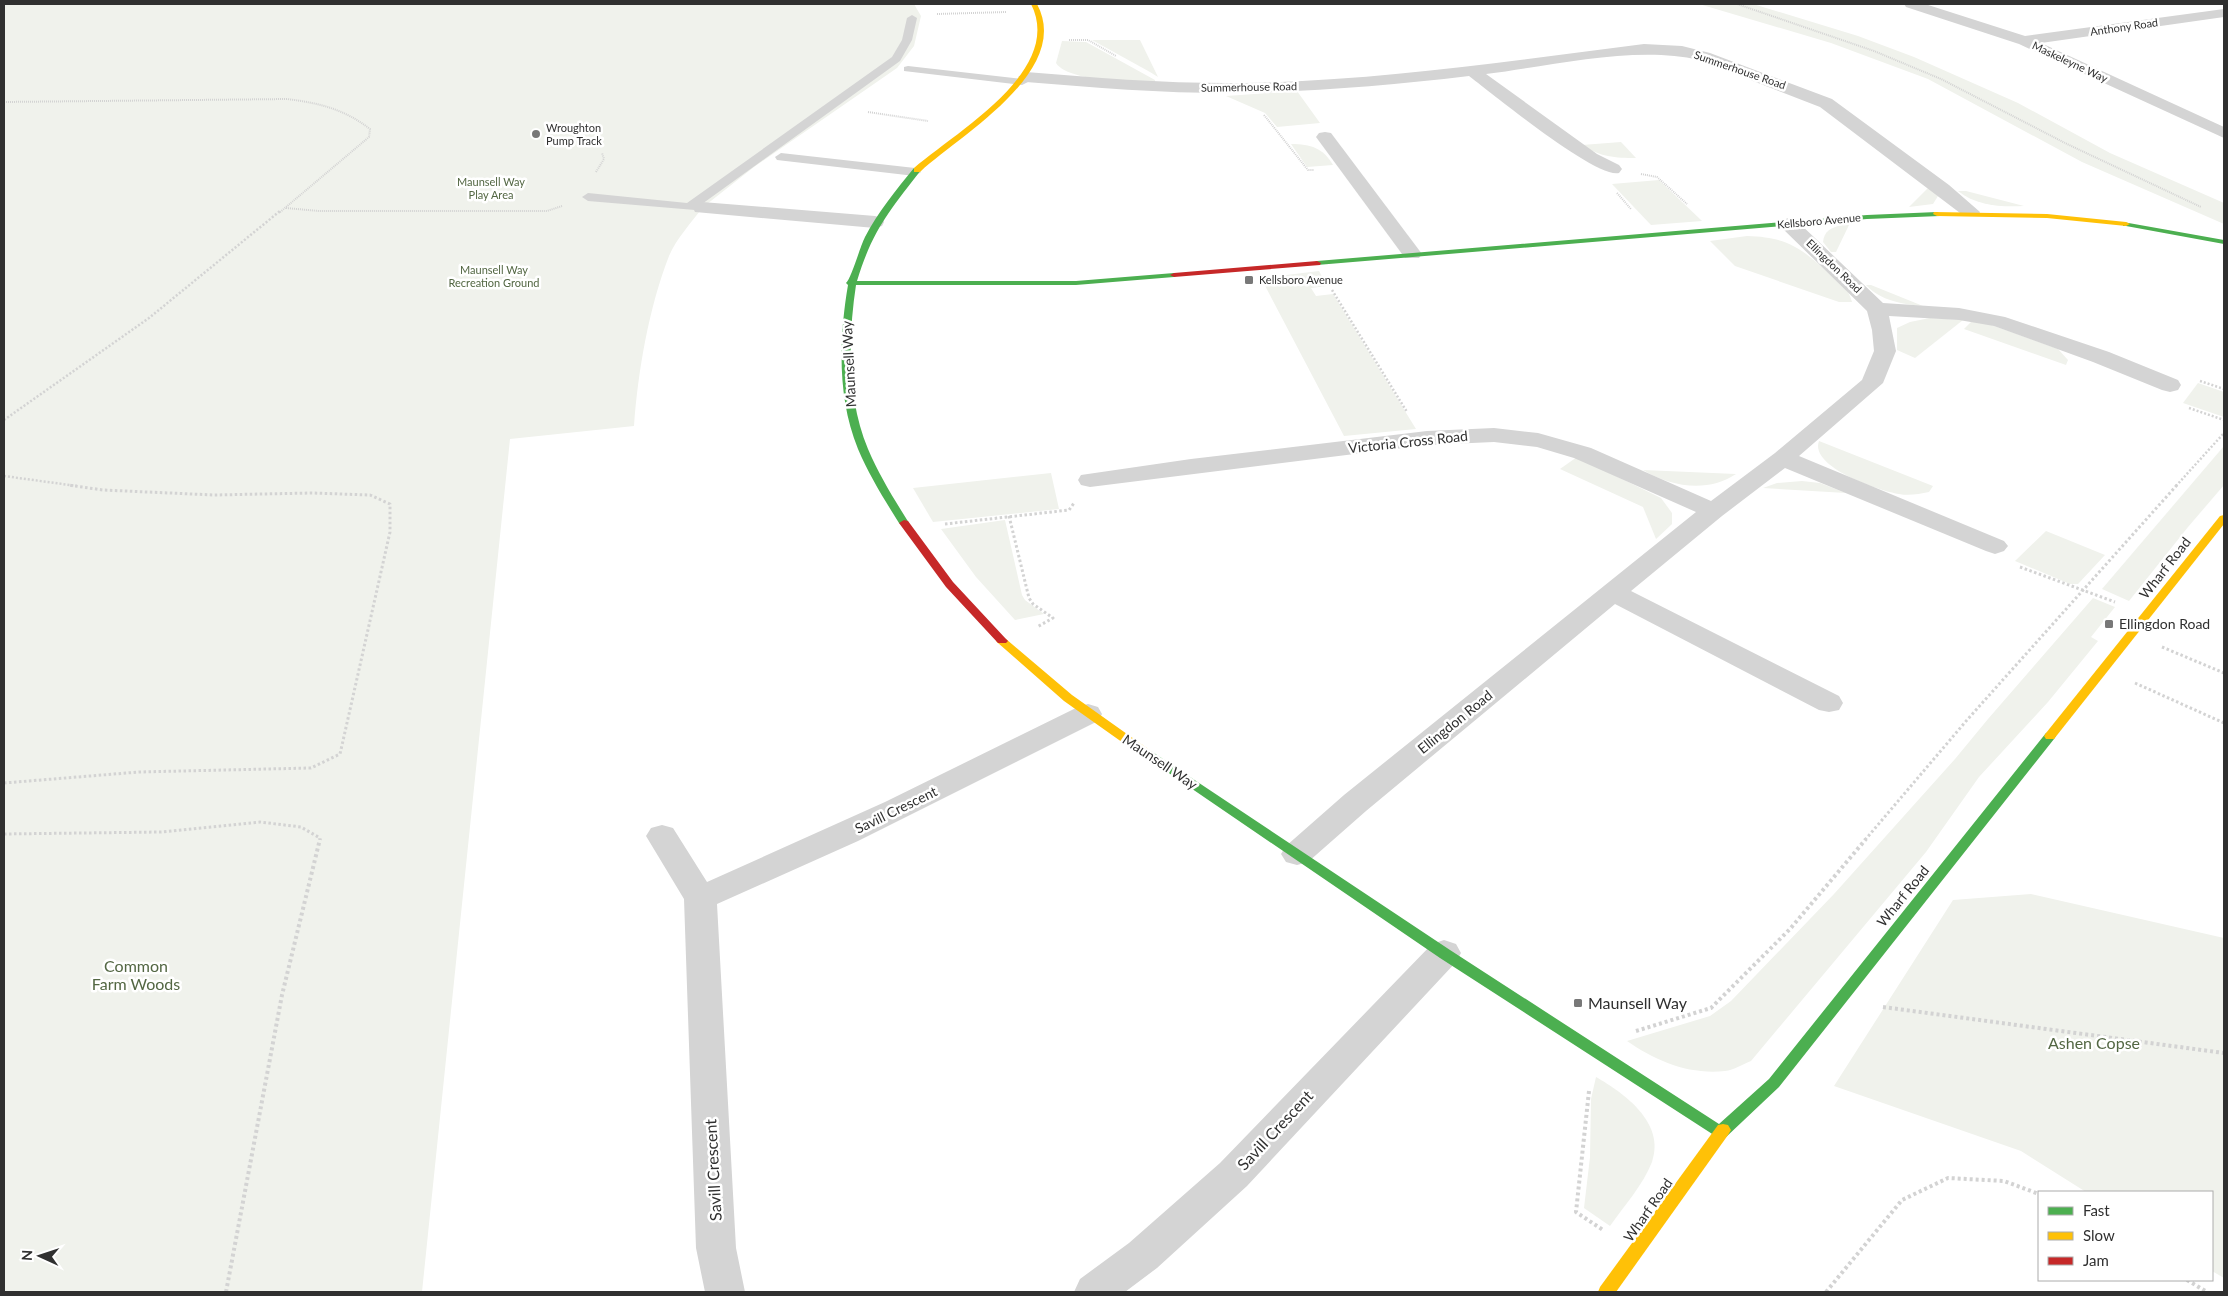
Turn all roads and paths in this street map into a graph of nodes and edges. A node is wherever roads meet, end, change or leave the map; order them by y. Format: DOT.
graph roads {
  1 [pos="1737,4"];
  2 [pos="1910,4"];
  3 [pos="1036,7"];
  4 [pos="2224,12"];
  5 [pos="912,18"];
  6 [pos="2024,41"];
  7 [pos="908,69"];
  8 [pos="1471,70"];
  9 [pos="1024,80"];
  10 [pos="1214,88"];
  11 [pos="4,102"];
  12 [pos="832,107"];
  13 [pos="968,127"];
  14 [pos="2221,130"];
  15 [pos="1325,137"];
  16 [pos="781,157"];
  17 [pos="1348,168"];
  18 [pos="1613,169"];
  19 [pos="915,172"];
  20 [pos="588,198"];
  21 [pos="564,205"];
  22 [pos="286,208"];
  23 [pos="696,208"];
  24 [pos="2208,210"];
  25 [pos="1971,212"];
  26 [pos="875,222"];
  27 [pos="1790,224"];
  28 [pos="1714,230"];
  29 [pos="1656,234"];
  30 [pos="2224,242"];
  31 [pos="1412,254"];
  32 [pos="1317,263"];
  33 [pos="850,283"];
  34 [pos="1877,309"];
  35 [pos="2170,385"];
  36 [pos="4,420"];
  37 [pos="2224,433"];
  38 [pos="1424,440"];
  39 [pos="1783,458"];
  40 [pos="4,476"];
  41 [pos="1090,480"];
  42 [pos="1713,511"];
  43 [pos="1009,516"];
  44 [pos="2224,518"];
  45 [pos="906,530"];
  46 [pos="1995,546"];
  47 [pos="2084,590"];
  48 [pos="1614,593"];
  49 [pos="2147,615"];
  50 [pos="1006,643"];
  51 [pos="2153,644"];
  52 [pos="2224,673"];
  53 [pos="2128,680"];
  54 [pos="1830,703"];
  55 [pos="1088,714"];
  56 [pos="2224,723"];
  57 [pos="4,783"];
  58 [pos="4,834"];
  59 [pos="662,836"];
  60 [pos="1297,854"];
  61 [pos="700,898"];
  62 [pos="1444,954"];
  63 [pos="1838,1001"];
  64 [pos="1594,1049"];
  65 [pos="2224,1052"];
  66 [pos="1720,1133"];
  67 [pos="2038,1194"];
  68 [pos="1637,1252"];
  69 [pos="2189,1281"];
  70 [pos="226,1292"];
  71 [pos="725,1292"];
  72 [pos="1094,1292"];
  73 [pos="1606,1292"];
  74 [pos="1826,1292"];
  75 [pos="2207,1292"];
  1 -- 24 [label="path"];
  2 -- 6 [label="street, Maskeleyne Way"];
  3 -- 5 [label="path"];
  3 -- 9 [label="street, Maunsell Way"];
  4 -- 6 [label="street, Anthony Road"];
  5 -- 12 [label="lane"];
  6 -- 14 [label="street, Maskeleyne Way"];
  7 -- 9 [label="lane"];
  8 -- 10 [label="street, Summerhouse Road"];
  8 -- 18 [label="street"];
  8 -- 25 [label="street, Summerhouse Road"];
  9 -- 10 [label="street, Summerhouse Road"];
  9 -- 13 [label="street, Maunsell Way"];
  10 -- 17 [label="path"];
  11 -- 22 [label="path"];
  12 -- 13 [label="path"];
  12 -- 23 [label="lane"];
  13 -- 19 [label="street, Maunsell Way"];
  15 -- 17 [label="street"];
  16 -- 19 [label="lane"];
  17 -- 31 [label="street"];
  18 -- 28 [label="path"];
  18 -- 29 [label="path"];
  19 -- 26 [label="street, Maunsell Way"];
  20 -- 23 [label="lane"];
  21 -- 22 [label="path"];
  22 -- 36 [label="path"];
  23 -- 26 [label="street"];
  25 -- 27 [label="street, Kellsboro Avenue"];
  25 -- 30 [label="street, Kellsboro Avenue"];
  26 -- 33 [label="street, Maunsell Way"];
  27 -- 28 [label="street, Kellsboro Avenue"];
  27 -- 34 [label="street, Ellingdon Road"];
  28 -- 29 [label="street, Kellsboro Avenue"];
  29 -- 31 [label="street, Kellsboro Avenue"];
  31 -- 32 [label="street, Kellsboro Avenue"];
  32 -- 33 [label="street, Kellsboro Avenue"];
  32 -- 38 [label="path"];
  33 -- 45 [label="street, Maunsell Way"];
  34 -- 35 [label="street"];
  34 -- 39 [label="street, Ellingdon Road"];
  37 -- 47 [label="path"];
  38 -- 41 [label="street, Victoria Cross Road"];
  38 -- 42 [label="street, Victoria Cross Road"];
  39 -- 42 [label="street, Ellingdon Road"];
  39 -- 46 [label="street"];
  40 -- 57 [label="path"];
  41 -- 43 [label="path"];
  42 -- 48 [label="street, Ellingdon Road"];
  43 -- 45 [label="path"];
  43 -- 50 [label="path"];
  44 -- 49 [label="street, Wharf Road"];
  45 -- 50 [label="street, Maunsell Way"];
  46 -- 47 [label="path"];
  47 -- 49 [label="path"];
  47 -- 64 [label="path"];
  48 -- 54 [label="street"];
  48 -- 60 [label="street, Ellingdon Road"];
  49 -- 63 [label="street, Wharf Road"];
  50 -- 55 [label="street, Maunsell Way"];
  51 -- 52 [label="path"];
  53 -- 56 [label="path"];
  55 -- 60 [label="street, Maunsell Way"];
  55 -- 61 [label="street, Savill Crescent"];
  58 -- 70 [label="path"];
  59 -- 61 [label="street, Savill Crescent"];
  60 -- 62 [label="street, Maunsell Way"];
  61 -- 71 [label="street, Savill Crescent"];
  62 -- 64 [label="street, Maunsell Way"];
  62 -- 72 [label="street, Savill Crescent"];
  63 -- 65 [label="path"];
  63 -- 66 [label="street, Wharf Road"];
  64 -- 66 [label="street, Maunsell Way"];
  64 -- 68 [label="path"];
  66 -- 68 [label="street, Wharf Road"];
  67 -- 74 [label="path"];
  68 -- 73 [label="street, Wharf Road"];
  69 -- 75 [label="path"];
}
